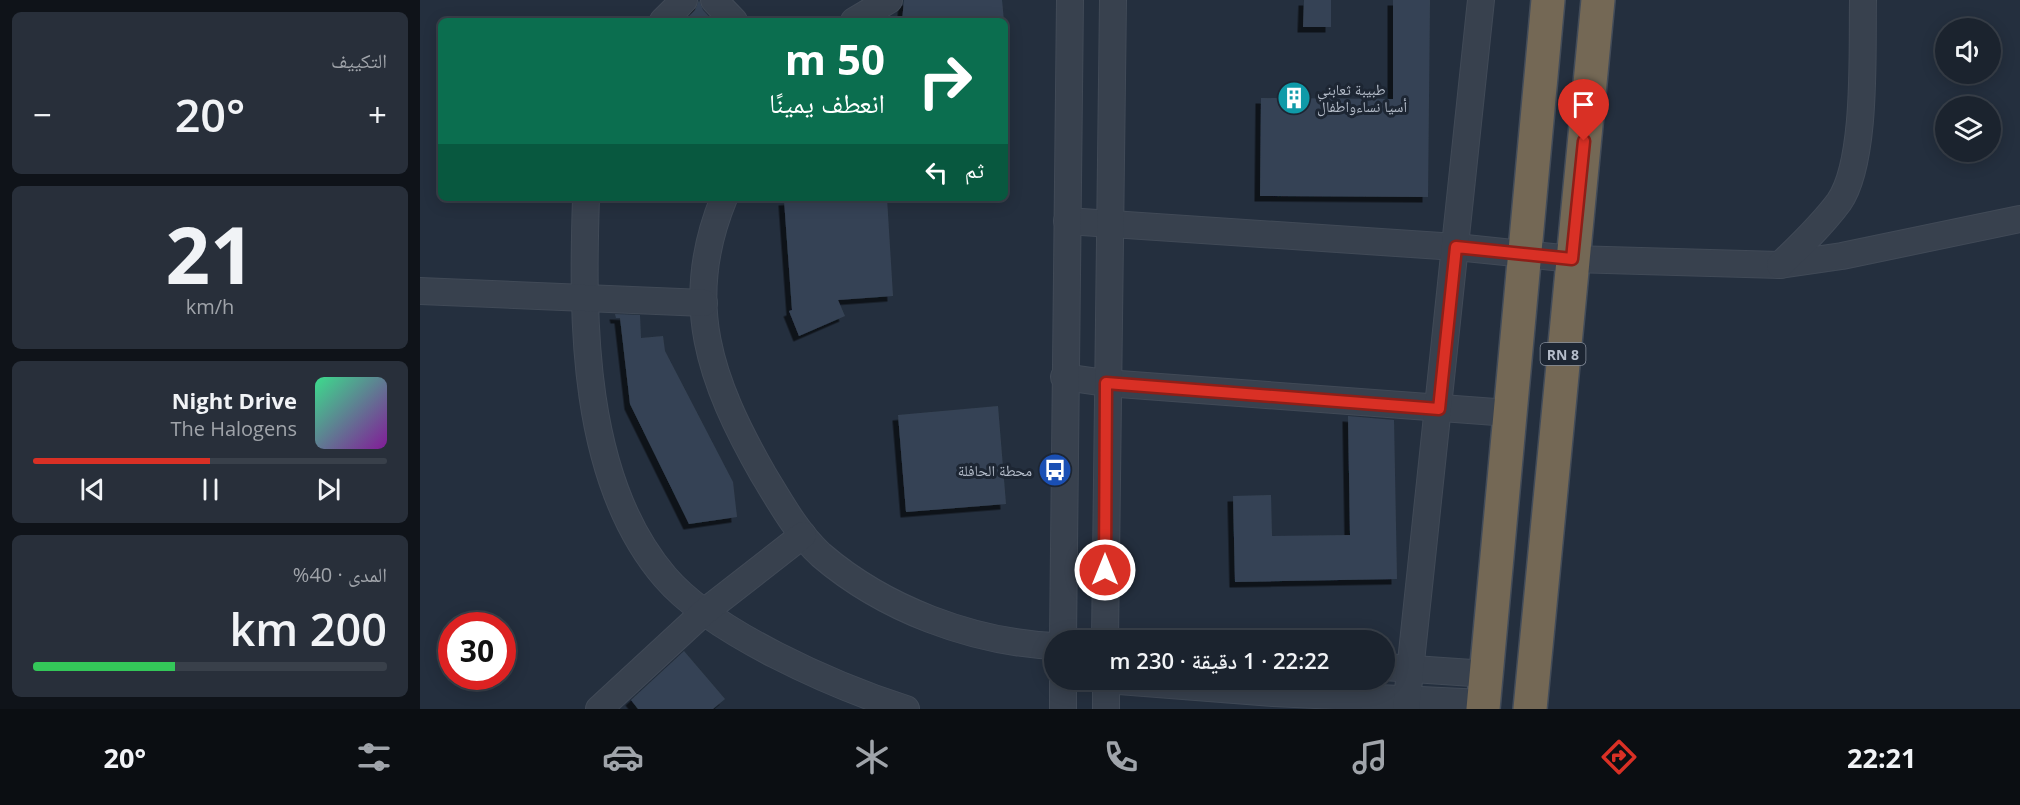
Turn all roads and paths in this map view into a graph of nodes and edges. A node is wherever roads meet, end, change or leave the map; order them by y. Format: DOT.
graph roads {
  1 [pos="684,0"];
  2 [pos="714,0"];
  3 [pos="889,0"];
  4 [pos="1070,0"];
  5 [pos="1113,0"];
  6 [pos="1481,0"];
  7 [pos="1548,0"];
  8 [pos="1598,0"];
  9 [pos="1863,0"];
  10 [pos="666,18"];
  11 [pos="731,18"];
  12 [pos="859,18"];
  13 [pos="586,201"];
  14 [pos="723,201"];
  15 [pos="2020,219"];
  16 [pos="1067,221"];
  17 [pos="1109,225"];
  18 [pos="1456,247"];
  19 [pos="1524,255"];
  20 [pos="1572,259"];
  21 [pos="1779,266"];
  22 [pos="420,291"];
  23 [pos="587,299"];
  24 [pos="704,303"];
  25 [pos="1064,377"];
  26 [pos="1106,383"];
  27 [pos="1439,409"];
  28 [pos="1509,413"];
  29 [pos="803,535"];
  30 [pos="703,613"];
  31 [pos="1064,630"];
  32 [pos="1105,630"];
  33 [pos="1044,645"];
  34 [pos="1395,668"];
  35 [pos="1410,669"];
  36 [pos="1063,690"];
  37 [pos="1273,694"];
  38 [pos="1484,695"];
  39 [pos="1406,705"];
  40 [pos="599,709"];
  41 [pos="906,709"];
  42 [pos="1063,709"];
  43 [pos="1106,709"];
  44 [pos="1530,709"];
  1 -- 10 [label="street"];
  2 -- 11 [label="street"];
  3 -- 12 [label="street"];
  4 -- 16 [label="street"];
  5 -- 17 [label="street"];
  6 -- 18 [label="street"];
  7 -- 19 [label="highway"];
  8 -- 20 [label="highway, RN 8"];
  9 -- 21 [label="street"];
  13 -- 23 [label="street"];
  14 -- 24 [label="street"];
  15 -- 21 [label="street"];
  16 -- 17 [label="street"];
  16 -- 25 [label="street"];
  17 -- 18 [label="street"];
  17 -- 26 [label="street"];
  18 -- 19 [label="street"];
  18 -- 27 [label="street"];
  19 -- 20 [label="street"];
  19 -- 28 [label="highway"];
  20 -- 21 [label="street"];
  20 -- 44 [label="highway, RN 8"];
  22 -- 23 [label="street"];
  23 -- 24 [label="street"];
  23 -- 30 [label="street"];
  24 -- 29 [label="street"];
  25 -- 26 [label="street"];
  25 -- 31 [label="street"];
  26 -- 27 [label="street"];
  26 -- 32 [label="street"];
  27 -- 28 [label="street"];
  27 -- 35 [label="street"];
  28 -- 38 [label="highway"];
  29 -- 30 [label="street"];
  29 -- 33 [label="street"];
  30 -- 40 [label="street"];
  30 -- 41 [label="street"];
  34 -- 35 [label="street"];
  35 -- 38 [label="street"];
  35 -- 39 [label="street"];
  36 -- 42 [label="street"];
  37 -- 39 [label="street"];
  37 -- 43 [label="street"];
  38 -- 39 [label="street"];
}
